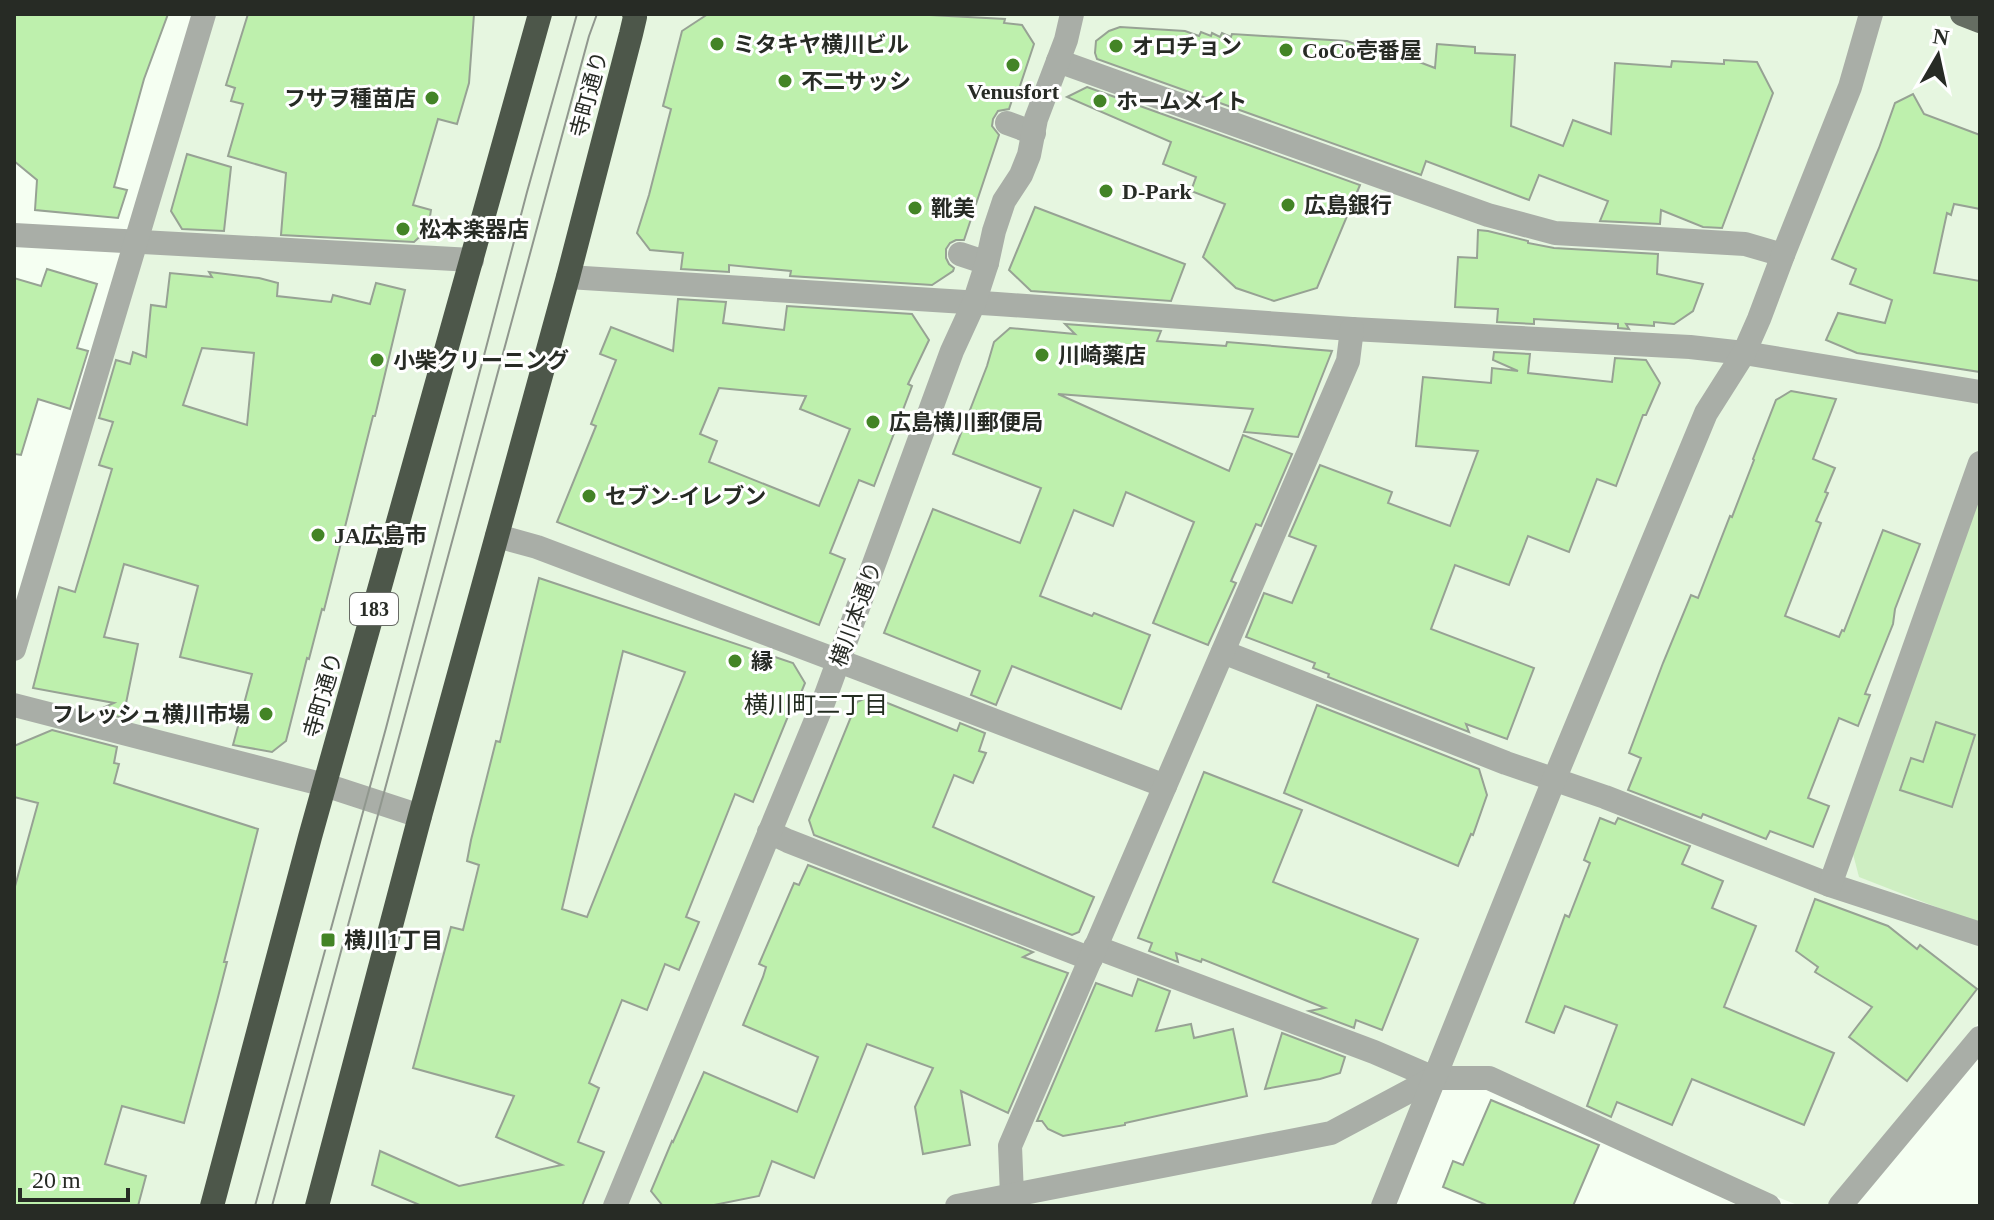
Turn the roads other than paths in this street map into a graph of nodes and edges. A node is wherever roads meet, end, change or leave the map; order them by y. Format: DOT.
graph roads {
  1 [pos="204,14"];
  2 [pos="540,14"];
  3 [pos="1072,14"];
  4 [pos="1871,14"];
  5 [pos="1962,14"];
  6 [pos="636,15"];
  7 [pos="1980,21"];
  8 [pos="1058,61"];
  9 [pos="1007,123"];
  10 [pos="1038,151"];
  11 [pos="14,235"];
  12 [pos="135,242"];
  13 [pos="960,254"];
  14 [pos="1783,255"];
  15 [pos="472,260"];
  16 [pos="987,263"];
  17 [pos="568,277"];
  18 [pos="974,303"];
  19 [pos="1352,329"];
  20 [pos="1744,353"];
  21 [pos="1980,392"];
  22 [pos="1980,463"];
  23 [pos="497,536"];
  24 [pos="14,649"];
  25 [pos="1223,652"];
  26 [pos="839,661"];
  27 [pos="14,705"];
  28 [pos="1554,780"];
  29 [pos="325,785"];
  30 [pos="1165,786"];
  31 [pos="420,816"];
  32 [pos="769,832"];
  33 [pos="1830,885"];
  34 [pos="1980,934"];
  35 [pos="1093,953"];
  36 [pos="1980,1038"];
  37 [pos="1434,1078"];
  38 [pos="1012,1195"];
  39 [pos="212,1206"];
  40 [pos="317,1206"];
  41 [pos="615,1206"];
  42 [pos="957,1206"];
  43 [pos="1383,1206"];
  44 [pos="1769,1206"];
  45 [pos="1840,1206"];
  1 -- 12 [label="street"];
  2 -- 15 [label="highway, 寺町通り / 183"];
  3 -- 8 [label="street, 横川本通り"];
  4 -- 14 [label="street"];
  5 -- 7 [label="main road"];
  6 -- 17 [label="highway, 寺町通り"];
  8 -- 10 [label="street, 横川本通り"];
  8 -- 14 [label="street"];
  9 -- 10 [label="street"];
  10 -- 16 [label="street, 横川本通り"];
  11 -- 12 [label="street"];
  12 -- 15 [label="street"];
  12 -- 24 [label="street"];
  13 -- 16 [label="street"];
  14 -- 20 [label="street"];
  15 -- 29 [label="highway, 寺町通り / 183"];
  16 -- 18 [label="street, 横川本通り"];
  17 -- 18 [label="street"];
  17 -- 23 [label="highway, 寺町通り"];
  18 -- 19 [label="street"];
  18 -- 26 [label="street, 横川本通り"];
  19 -- 20 [label="street"];
  19 -- 25 [label="street"];
  20 -- 21 [label="street"];
  20 -- 28 [label="street"];
  22 -- 33 [label="street"];
  23 -- 26 [label="street"];
  23 -- 31 [label="highway, 寺町通り"];
  25 -- 28 [label="street"];
  25 -- 30 [label="street"];
  26 -- 30 [label="street"];
  26 -- 32 [label="street, 横川本通り"];
  27 -- 29 [label="street"];
  28 -- 33 [label="street"];
  28 -- 37 [label="street"];
  29 -- 31 [label="street"];
  29 -- 39 [label="highway, 寺町通り / 183"];
  30 -- 35 [label="street"];
  31 -- 40 [label="highway, 寺町通り"];
  32 -- 35 [label="street"];
  32 -- 41 [label="street, 横川本通り"];
  33 -- 34 [label="street"];
  35 -- 37 [label="street"];
  35 -- 38 [label="street"];
  36 -- 45 [label="street"];
  37 -- 38 [label="street"];
  37 -- 43 [label="street"];
  37 -- 44 [label="street"];
  38 -- 42 [label="street"];
}
